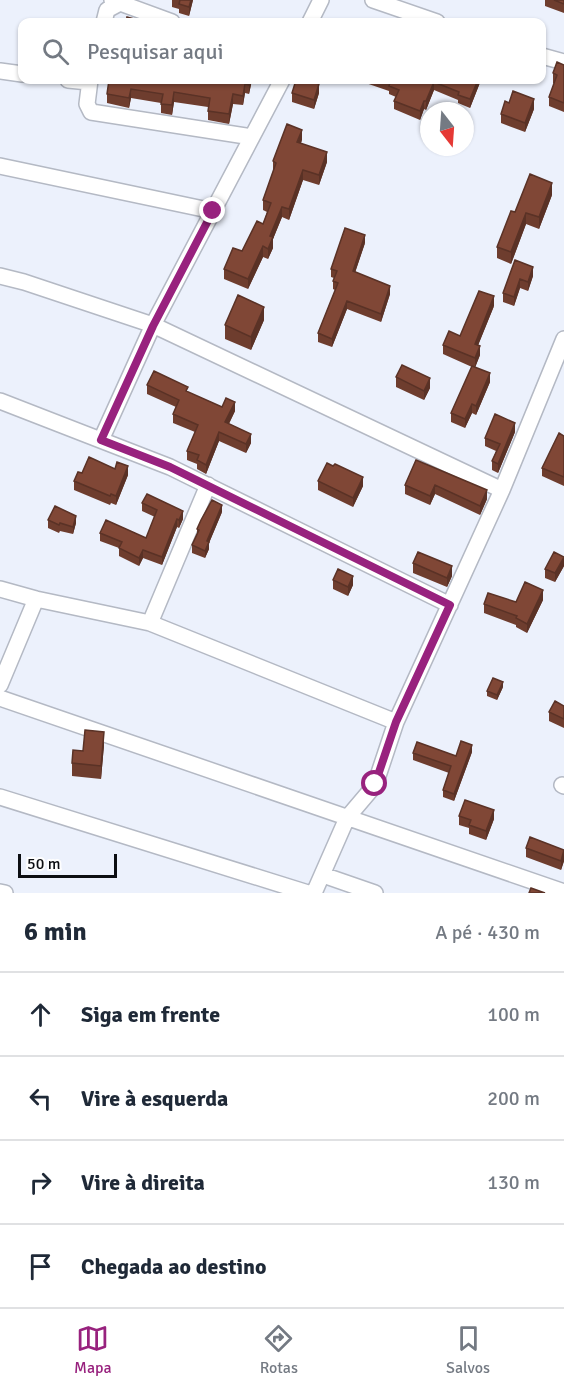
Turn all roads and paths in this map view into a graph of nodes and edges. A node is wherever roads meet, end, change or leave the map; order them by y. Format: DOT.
graph roads {
  1 [pos="321,0"];
  2 [pos="373,0"];
  3 [pos="118,1"];
  4 [pos="105,18"];
  5 [pos="162,18"];
  6 [pos="312,18"];
  7 [pos="425,18"];
  8 [pos="546,57"];
  9 [pos="564,62"];
  10 [pos="0,71"];
  11 [pos="18,73"];
  12 [pos="90,84"];
  13 [pos="280,84"];
  14 [pos="252,137"];
  15 [pos="0,166"];
  16 [pos="213,211"];
  17 [pos="0,276"];
  18 [pos="153,326"];
  19 [pos="564,339"];
  20 [pos="0,401"];
  21 [pos="101,440"];
  22 [pos="207,485"];
  23 [pos="502,490"];
  24 [pos="0,589"];
  25 [pos="36,599"];
  26 [pos="450,605"];
  27 [pos="150,622"];
  28 [pos="0,685"];
  29 [pos="0,699"];
  30 [pos="396,722"];
  31 [pos="0,797"];
  32 [pos="347,818"];
  33 [pos="323,875"];
  34 [pos="0,892"];
  35 [pos="564,892"];
  36 [pos="5,893"];
  37 [pos="308,893"];
  38 [pos="314,893"];
  39 [pos="375,893"];
  1 -- 6 [label="street"];
  2 -- 7 [label="street"];
  3 -- 4 [label="street"];
  3 -- 5 [label="street"];
  8 -- 9 [label="street"];
  10 -- 11 [label="street"];
  12 -- 14 [label="street"];
  13 -- 14 [label="street"];
  14 -- 16 [label="street"];
  15 -- 16 [label="street"];
  16 -- 18 [label="street"];
  17 -- 18 [label="street"];
  18 -- 21 [label="street"];
  18 -- 23 [label="street"];
  19 -- 23 [label="street"];
  20 -- 21 [label="street"];
  21 -- 22 [label="street"];
  22 -- 26 [label="street"];
  22 -- 27 [label="street"];
  23 -- 26 [label="street"];
  24 -- 25 [label="street"];
  25 -- 27 [label="street"];
  25 -- 28 [label="street"];
  26 -- 30 [label="street"];
  27 -- 30 [label="street"];
  29 -- 32 [label="street"];
  30 -- 32 [label="street"];
  31 -- 37 [label="street"];
  32 -- 33 [label="street"];
  32 -- 35 [label="street"];
  33 -- 38 [label="street"];
  33 -- 39 [label="street"];
  34 -- 36 [label="street"];
}
